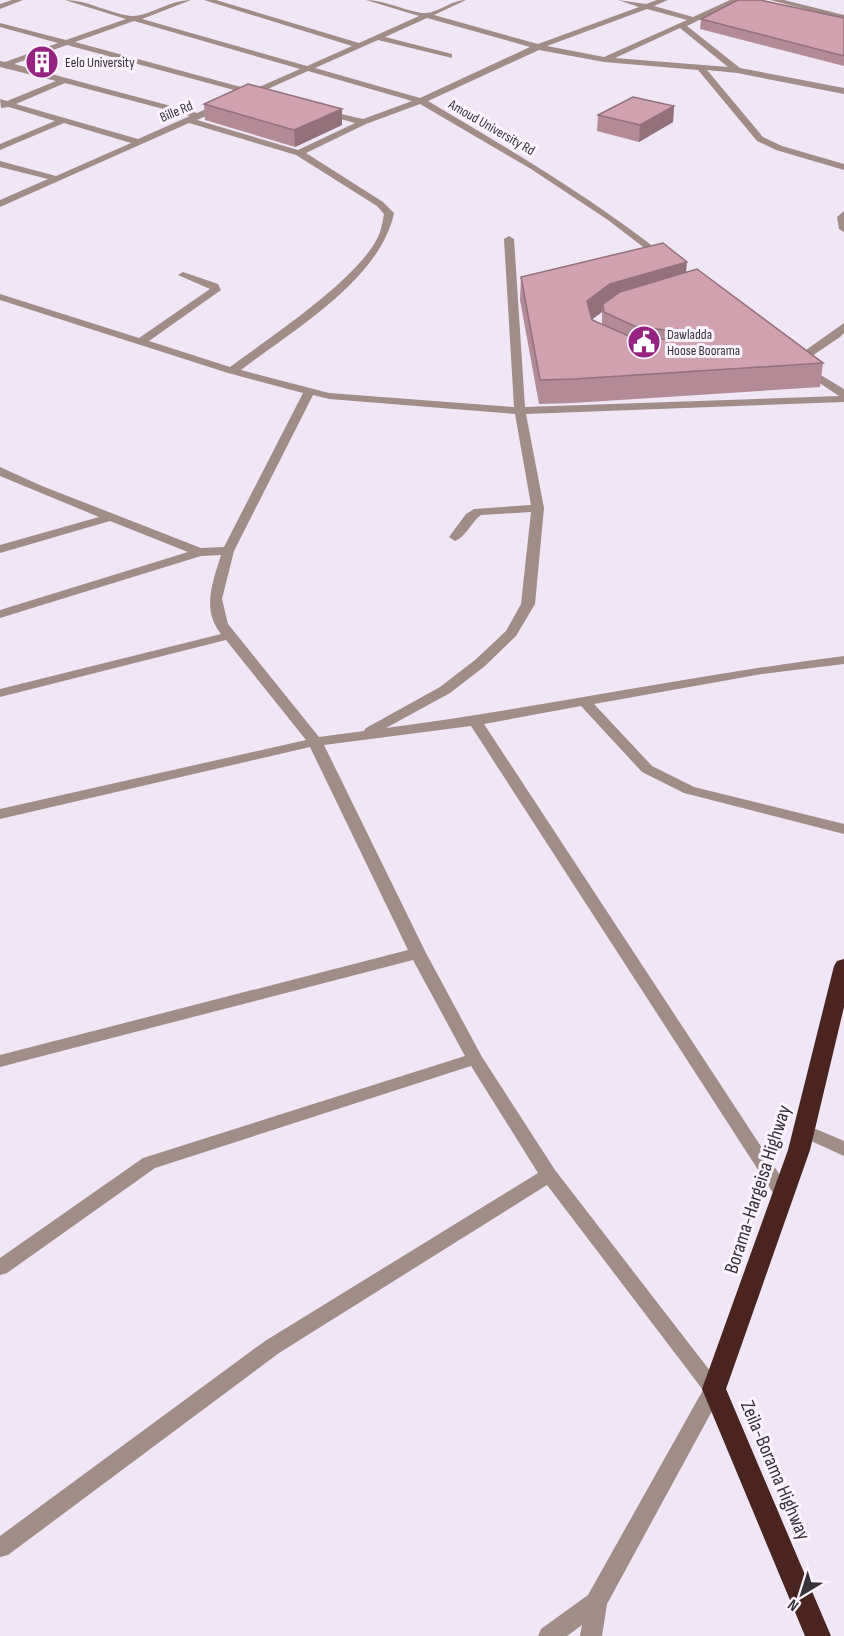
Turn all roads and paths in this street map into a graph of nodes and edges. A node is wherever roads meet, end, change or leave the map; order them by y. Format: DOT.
graph roads {
  1 [pos="19,0"];
  2 [pos="69,0"];
  3 [pos="187,0"];
  4 [pos="208,0"];
  5 [pos="370,0"];
  6 [pos="462,0"];
  7 [pos="622,0"];
  8 [pos="664,0"];
  9 [pos="736,0"];
  10 [pos="774,0"];
  11 [pos="792,2"];
  12 [pos="0,7"];
  13 [pos="646,7"];
  14 [pos="424,15"];
  15 [pos="844,17"];
  16 [pos="133,19"];
  17 [pos="693,19"];
  18 [pos="0,25"];
  19 [pos="681,25"];
  20 [pos="376,37"];
  21 [pos="66,42"];
  22 [pos="358,45"];
  23 [pos="538,47"];
  24 [pos="449,56"];
  25 [pos="604,60"];
  26 [pos="1,64"];
  27 [pos="700,67"];
  28 [pos="306,69"];
  29 [pos="737,70"];
  30 [pos="62,81"];
  31 [pos="844,91"];
  32 [pos="253,92"];
  33 [pos="264,95"];
  34 [pos="421,101"];
  35 [pos="2,105"];
  36 [pos="308,107"];
  37 [pos="193,118"];
  38 [pos="62,121"];
  39 [pos="363,122"];
  40 [pos="138,142"];
  41 [pos="0,147"];
  42 [pos="299,153"];
  43 [pos="0,164"];
  44 [pos="844,167"];
  45 [pos="53,178"];
  46 [pos="0,204"];
  47 [pos="844,214"];
  48 [pos="844,230"];
  49 [pos="508,239"];
  50 [pos="652,263"];
  51 [pos="183,274"];
  52 [pos="0,297"];
  53 [pos="844,326"];
  54 [pos="140,342"];
  55 [pos="232,371"];
  56 [pos="309,392"];
  57 [pos="844,397"];
  58 [pos="520,411"];
  59 [pos="0,471"];
  60 [pos="538,508"];
  61 [pos="112,518"];
  62 [pos="455,537"];
  63 [pos="0,549"];
  64 [pos="228,551"];
  65 [pos="200,552"];
  66 [pos="0,614"];
  67 [pos="227,636"];
  68 [pos="844,660"];
  69 [pos="0,693"];
  70 [pos="585,703"];
  71 [pos="475,721"];
  72 [pos="363,736"];
  73 [pos="315,742"];
  74 [pos="0,814"];
  75 [pos="844,829"];
  76 [pos="418,953"];
  77 [pos="844,966"];
  78 [pos="475,1059"];
  79 [pos="0,1061"];
  80 [pos="804,1130"];
  81 [pos="844,1149"];
  82 [pos="549,1175"];
  83 [pos="783,1194"];
  84 [pos="0,1268"];
  85 [pos="714,1389"];
  86 [pos="0,1548"];
  87 [pos="596,1602"];
  88 [pos="549,1636"];
  89 [pos="591,1636"];
  90 [pos="818,1636"];
  1 -- 12 [label="street"];
  2 -- 16 [label="street, Amoud University Rd"];
  3 -- 16 [label="street"];
  4 -- 22 [label="street"];
  5 -- 14 [label="street"];
  6 -- 14 [label="street, Bille Rd"];
  7 -- 13 [label="street"];
  8 -- 13 [label="street"];
  9 -- 17 [label="street"];
  10 -- 11 [label="street"];
  11 -- 15 [label="street"];
  13 -- 17 [label="street"];
  13 -- 23 [label="street"];
  14 -- 20 [label="street, Bille Rd"];
  14 -- 23 [label="street"];
  16 -- 21 [label="street"];
  16 -- 28 [label="street, Amoud University Rd"];
  17 -- 19 [label="street"];
  18 -- 21 [label="street"];
  19 -- 25 [label="street"];
  19 -- 29 [label="street"];
  20 -- 22 [label="street, Bille Rd"];
  20 -- 24 [label="street"];
  21 -- 26 [label="street"];
  21 -- 32 [label="street"];
  22 -- 28 [label="street, Bille Rd"];
  23 -- 25 [label="street"];
  23 -- 34 [label="street"];
  25 -- 27 [label="street"];
  26 -- 30 [label="street"];
  27 -- 29 [label="street"];
  27 -- 44 [label="street"];
  28 -- 32 [label="street, Bille Rd"];
  28 -- 34 [label="street, Amoud University Rd"];
  29 -- 31 [label="street"];
  30 -- 35 [label="street"];
  30 -- 37 [label="street"];
  32 -- 33 [label="street"];
  32 -- 37 [label="street, Bille Rd"];
  34 -- 39 [label="street"];
  34 -- 50 [label="street, Amoud University Rd"];
  35 -- 38 [label="street"];
  36 -- 39 [label="street"];
  37 -- 40 [label="street, Bille Rd"];
  37 -- 42 [label="street"];
  38 -- 40 [label="street"];
  38 -- 41 [label="street"];
  39 -- 42 [label="street"];
  40 -- 45 [label="street, Bille Rd"];
  42 -- 55 [label="street"];
  43 -- 45 [label="street"];
  45 -- 46 [label="street, Bille Rd"];
  47 -- 48 [label="street"];
  49 -- 58 [label="street"];
  51 -- 54 [label="street"];
  52 -- 54 [label="street"];
  53 -- 57 [label="street"];
  54 -- 55 [label="street"];
  55 -- 56 [label="street"];
  56 -- 58 [label="street"];
  56 -- 64 [label="street"];
  57 -- 58 [label="street"];
  58 -- 60 [label="street"];
  59 -- 61 [label="street"];
  60 -- 62 [label="street"];
  60 -- 72 [label="street"];
  61 -- 63 [label="street"];
  61 -- 65 [label="street"];
  64 -- 65 [label="street"];
  64 -- 67 [label="street"];
  65 -- 66 [label="street"];
  67 -- 69 [label="street"];
  67 -- 73 [label="street"];
  68 -- 70 [label="street"];
  70 -- 71 [label="street"];
  70 -- 75 [label="street"];
  71 -- 72 [label="street"];
  71 -- 83 [label="street"];
  72 -- 73 [label="street"];
  73 -- 74 [label="street"];
  73 -- 76 [label="street"];
  76 -- 78 [label="street"];
  76 -- 79 [label="street"];
  77 -- 80 [label="highway, Borama-Hargeisa Highway"];
  78 -- 82 [label="street"];
  78 -- 84 [label="street"];
  80 -- 81 [label="street"];
  80 -- 83 [label="highway, Borama-Hargeisa Highway"];
  82 -- 85 [label="street"];
  82 -- 86 [label="street"];
  83 -- 85 [label="highway, Borama-Hargeisa Highway"];
  85 -- 87 [label="street"];
  85 -- 90 [label="highway, Zeila-Borama Highway"];
  87 -- 88 [label="street"];
  87 -- 89 [label="street"];
}
